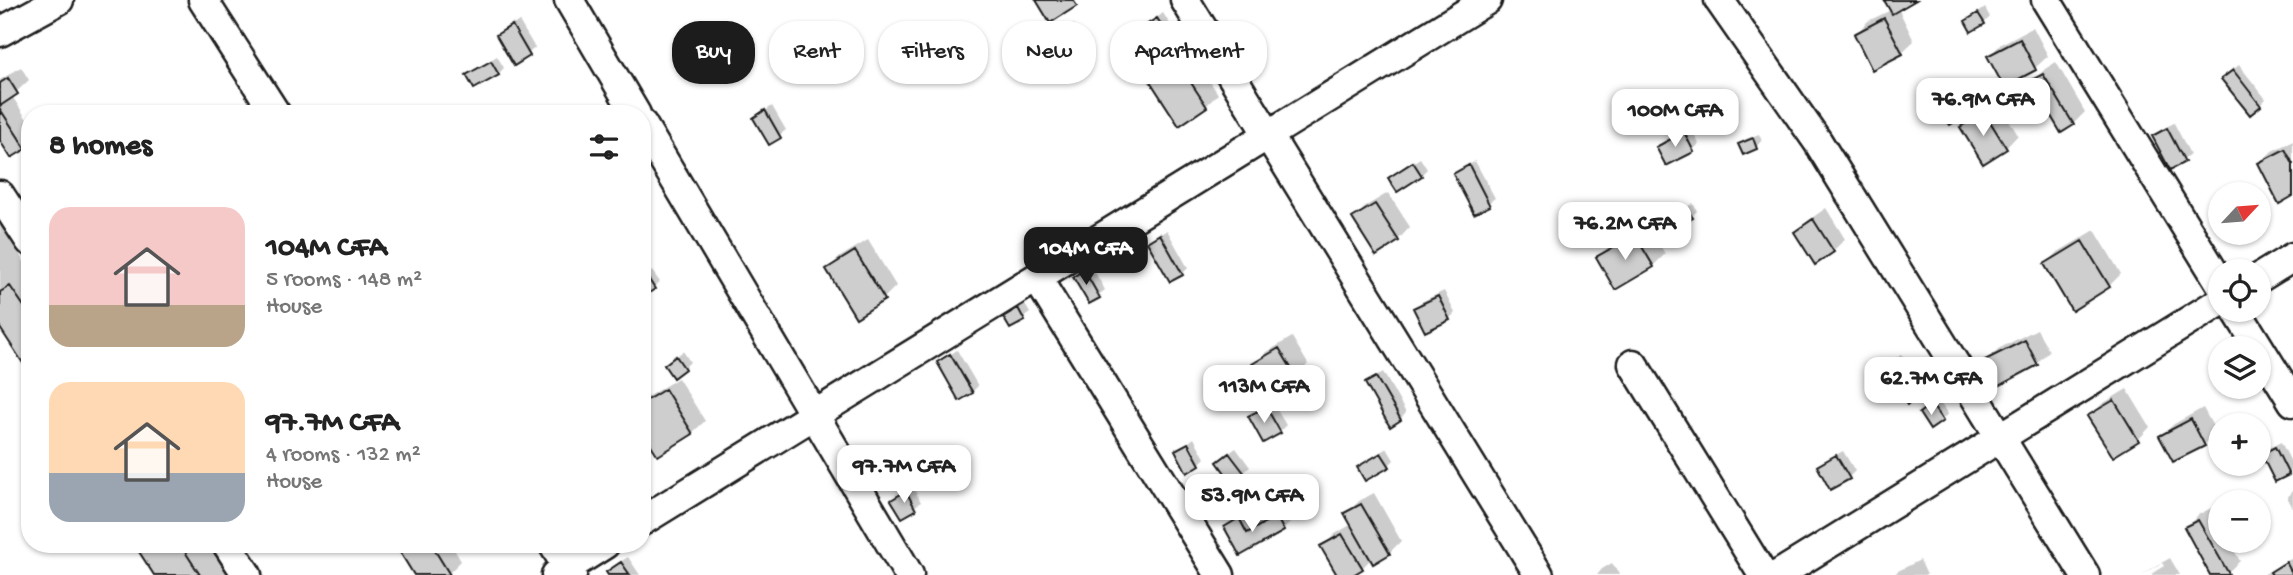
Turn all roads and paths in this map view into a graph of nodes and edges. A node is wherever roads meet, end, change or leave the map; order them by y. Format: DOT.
graph roads {
  1 [pos="59,0"];
  2 [pos="203,0"];
  3 [pos="569,0"];
  4 [pos="1185,0"];
  5 [pos="1487,0"];
  6 [pos="1719,0"];
  7 [pos="2046,0"];
  8 [pos="0,32"];
  9 [pos="270,105"];
  10 [pos="631,105"];
  11 [pos="1268,135"];
  12 [pos="651,139"];
  13 [pos="0,195"];
  14 [pos="21,227"];
  15 [pos="2293,257"];
  16 [pos="2208,263"];
  17 [pos="2271,271"];
  18 [pos="1037,278"];
  19 [pos="2208,309"];
  20 [pos="2243,322"];
  21 [pos="1633,364"];
  22 [pos="2293,402"];
  23 [pos="814,415"];
  24 [pos="2000,438"];
  25 [pos="651,516"];
  26 [pos="233,553"];
  27 [pos="556,553"];
  28 [pos="593,553"];
  29 [pos="565,573"];
  30 [pos="247,575"];
  31 [pos="909,575"];
  32 [pos="1220,575"];
  33 [pos="1539,575"];
  34 [pos="1763,575"];
  35 [pos="1778,575"];
  36 [pos="2085,575"];
  1 -- 8 [label="street"];
  2 -- 9 [label="street"];
  3 -- 10 [label="street"];
  4 -- 11 [label="street"];
  5 -- 11 [label="street"];
  6 -- 24 [label="street"];
  7 -- 16 [label="street"];
  11 -- 18 [label="street"];
  11 -- 33 [label="street"];
  12 -- 23 [label="street"];
  13 -- 14 [label="street"];
  15 -- 17 [label="street"];
  18 -- 23 [label="street"];
  18 -- 32 [label="street"];
  19 -- 24 [label="street"];
  20 -- 22 [label="street"];
  21 -- 34 [label="street"];
  23 -- 25 [label="street"];
  23 -- 31 [label="street"];
  24 -- 35 [label="street"];
  24 -- 36 [label="street"];
  26 -- 30 [label="street"];
  27 -- 29 [label="street"];
  28 -- 29 [label="street"];
}
